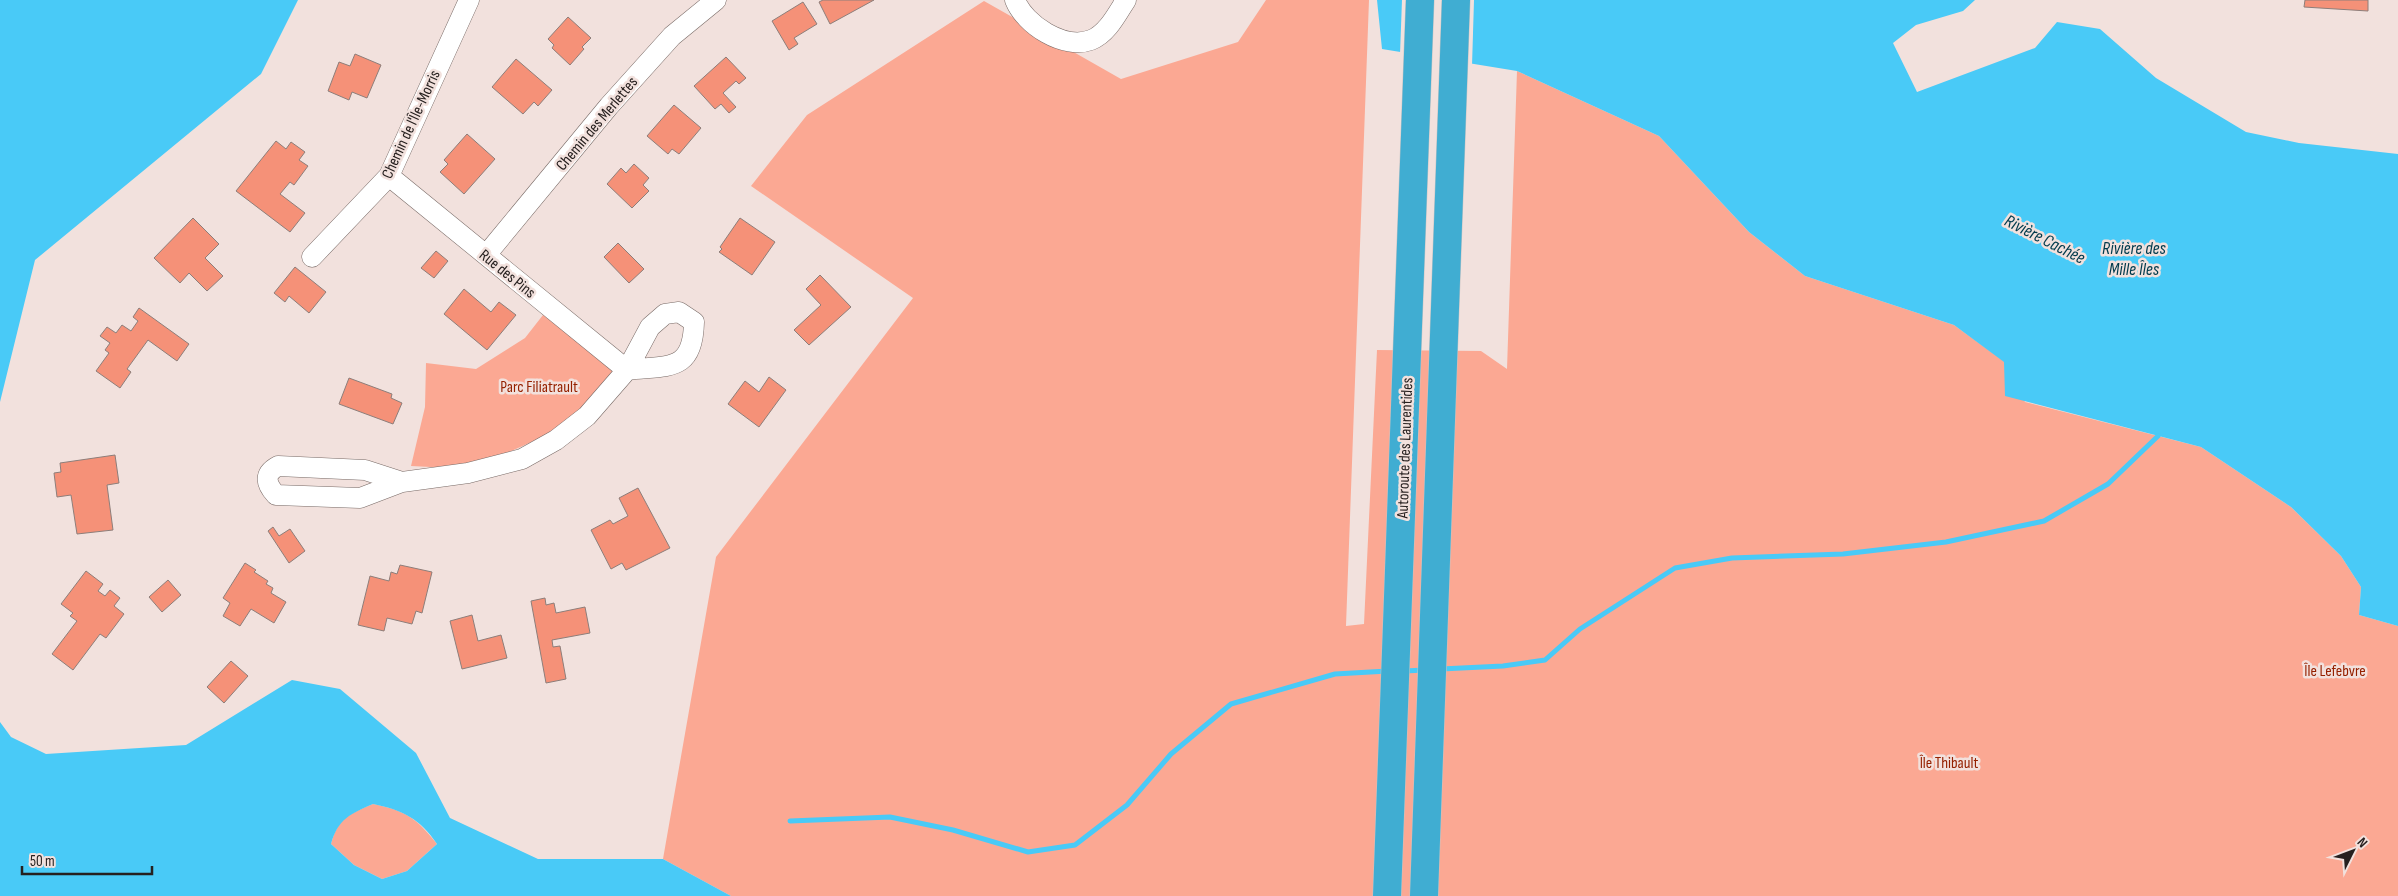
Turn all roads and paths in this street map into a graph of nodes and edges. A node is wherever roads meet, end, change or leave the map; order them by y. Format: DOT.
graph roads {
  1 [pos="469,0"];
  2 [pos="716,0"];
  3 [pos="1015,0"];
  4 [pos="1126,0"];
  5 [pos="1420,0"];
  6 [pos="1456,0"];
  7 [pos="389,176"];
  8 [pos="486,255"];
  9 [pos="312,257"];
  10 [pos="402,482"];
  11 [pos="1387,896"];
  12 [pos="1424,896"];
  1 -- 7 [label="street, Chemin de l'Île-Morris"];
  2 -- 8 [label="street, Chemin des Merlettes"];
  3 -- 4 [label="street"];
  5 -- 11 [label="highway, Autoroute des Laurentides"];
  6 -- 12 [label="highway"];
  7 -- 8 [label="street, Rue des Pins"];
  7 -- 9 [label="street, Chemin de l'Île-Morris"];
  8 -- 10 [label="street, Rue des Pins"];
  10 -- 10 [label="street, Rue des Pins"];
}
